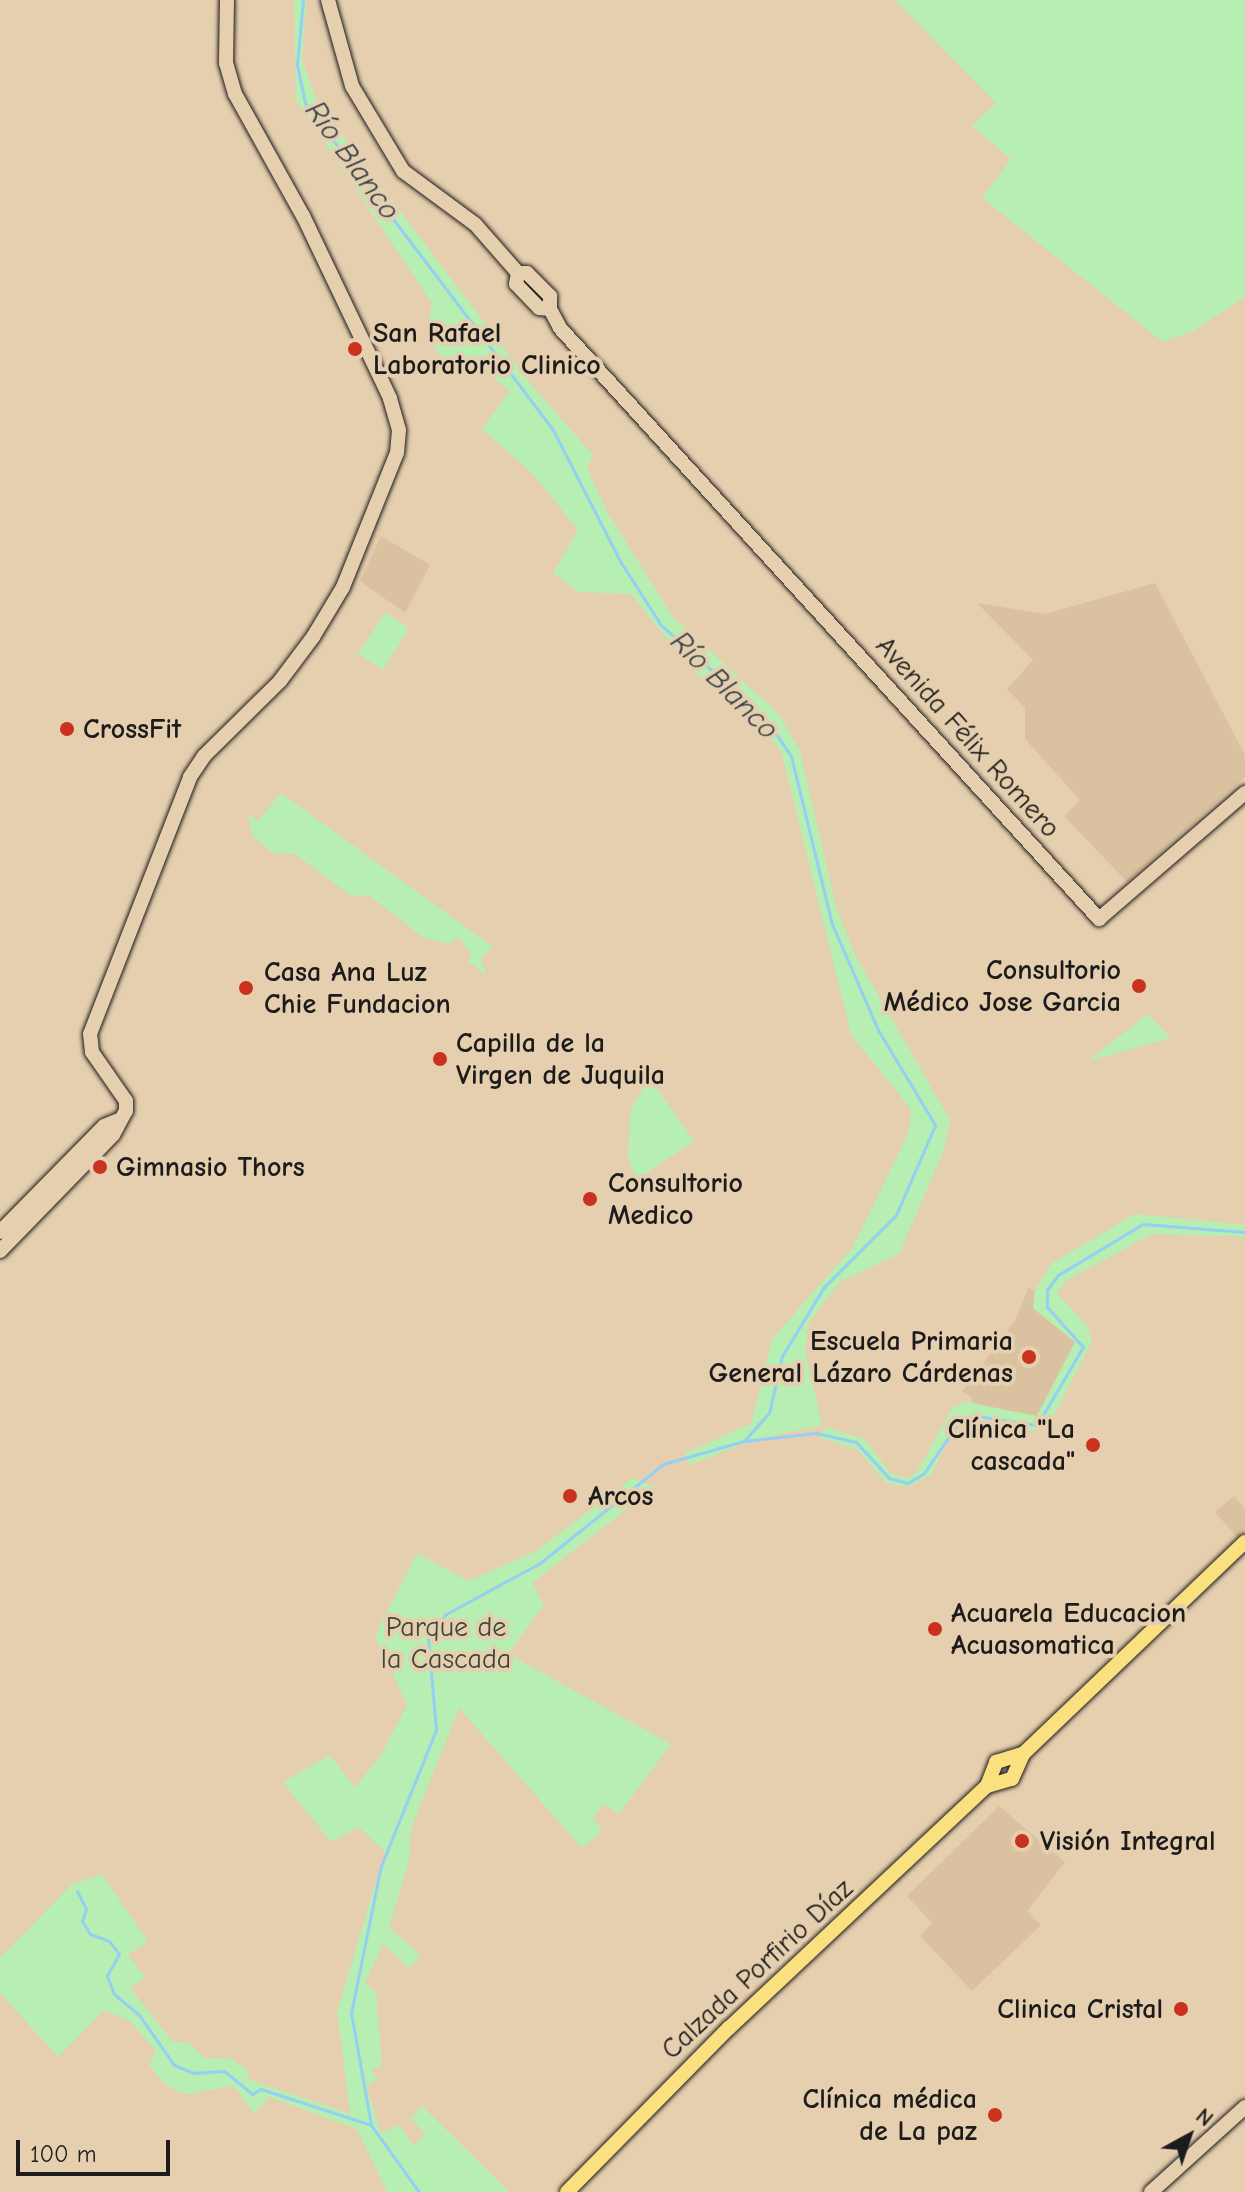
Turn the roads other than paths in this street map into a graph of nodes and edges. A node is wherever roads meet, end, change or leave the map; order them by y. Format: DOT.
graph roads {
  1 [pos="227,0"];
  2 [pos="328,0"];
  3 [pos="1245,793"];
  4 [pos="123,1116"];
  5 [pos="0,1232"];
  6 [pos="0,1251"];
  7 [pos="1245,1542"];
  8 [pos="1023,1754"];
  9 [pos="987,1786"];
  10 [pos="1245,2107"];
  11 [pos="567,2192"];
  12 [pos="1151,2192"];
  1 -- 4 [label="main road"];
  2 -- 3 [label="main road, Avenida Félix Romero"];
  4 -- 5 [label="main road"];
  4 -- 6 [label="main road"];
  7 -- 8 [label="main road"];
  8 -- 9 [label="main road"];
  8 -- 9 [label="main road"];
  9 -- 11 [label="main road, Calzada Porfirio Díaz"];
  10 -- 12 [label="main road"];
}
